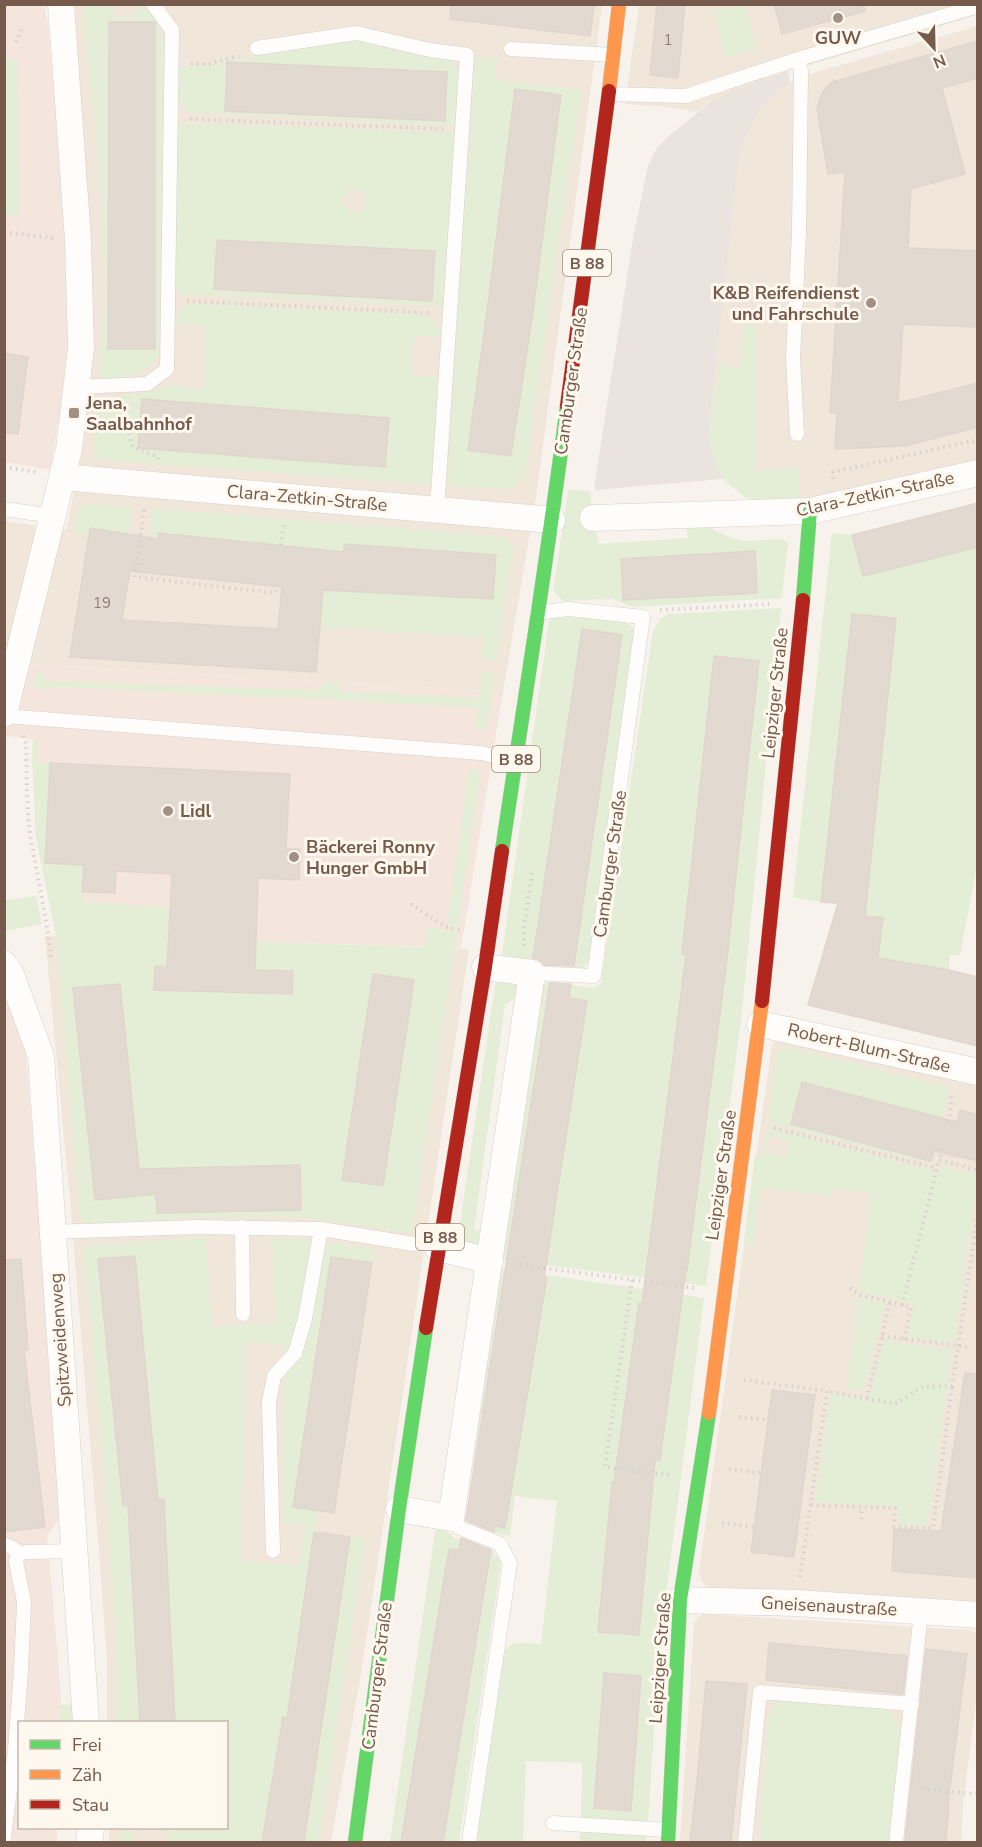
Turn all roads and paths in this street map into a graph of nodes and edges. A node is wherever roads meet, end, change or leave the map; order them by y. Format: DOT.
graph roads {
  1 [pos="61,4"];
  2 [pos="153,4"];
  3 [pos="619,4"];
  4 [pos="978,6"];
  5 [pos="22,28"];
  6 [pos="16,42"];
  7 [pos="257,48"];
  8 [pos="511,49"];
  9 [pos="614,55"];
  10 [pos="798,59"];
  11 [pos="172,64"];
  12 [pos="609,93"];
  13 [pos="171,118"];
  14 [pos="462,129"];
  15 [pos="4,232"];
  16 [pos="78,240"];
  17 [pos="169,300"];
  18 [pos="450,314"];
  19 [pos="128,385"];
  20 [pos="76,387"];
  21 [pos="797,434"];
  22 [pos="978,440"];
  23 [pos="157,464"];
  24 [pos="4,467"];
  25 [pos="978,473"];
  26 [pos="62,477"];
  27 [pos="833,481"];
  28 [pos="145,503"];
  29 [pos="4,509"];
  30 [pos="437,510"];
  31 [pos="810,512"];
  32 [pos="52,516"];
  33 [pos="284,518"];
  34 [pos="593,518"];
  35 [pos="552,520"];
  36 [pos="281,546"];
  37 [pos="277,586"];
  38 [pos="802,603"];
  39 [pos="537,613"];
  40 [pos="643,617"];
  41 [pos="8,716"];
  42 [pos="516,760"];
  43 [pos="411,904"];
  44 [pos="462,930"];
  45 [pos="51,958"];
  46 [pos="4,964"];
  47 [pos="485,967"];
  48 [pos="532,973"];
  49 [pos="760,1024"];
  50 [pos="978,1072"];
  51 [pos="765,1125"];
  52 [pos="942,1149"];
  53 [pos="939,1160"];
  54 [pos="936,1168"];
  55 [pos="978,1170"];
  56 [pos="978,1213"];
  57 [pos="242,1227"];
  58 [pos="321,1229"];
  59 [pos="52,1232"];
  60 [pos="426,1246"];
  61 [pos="490,1261"];
  62 [pos="632,1280"];
  63 [pos="850,1288"];
  64 [pos="724,1292"];
  65 [pos="890,1302"];
  66 [pos="902,1305"];
  67 [pos="243,1314"];
  68 [pos="882,1336"];
  69 [pos="904,1339"];
  70 [pos="958,1347"];
  71 [pos="968,1347"];
  72 [pos="715,1376"];
  73 [pos="952,1386"];
  74 [pos="827,1391"];
  75 [pos="867,1398"];
  76 [pos="680,1476"];
  77 [pos="811,1505"];
  78 [pos="862,1507"];
  79 [pos="399,1509"];
  80 [pos="451,1518"];
  81 [pos="861,1519"];
  82 [pos="4,1544"];
  83 [pos="74,1551"];
  84 [pos="273,1551"];
  85 [pos="18,1554"];
  86 [pos="680,1600"];
  87 [pos="796,1603"];
  88 [pos="921,1612"];
  89 [pos="978,1615"];
  90 [pos="912,1704"];
  91 [pos="86,1721"];
  92 [pos="903,1787"];
  93 [pos="978,1794"];
  94 [pos="553,1823"];
  95 [pos="668,1836"];
  96 [pos="4,1837"];
  97 [pos="355,1842"];
  98 [pos="469,1842"];
  99 [pos="745,1842"];
  100 [pos="896,1842"];
  1 -- 16 [label="street"];
  2 -- 11 [label="lane"];
  3 -- 9 [label="main road, Camburger Straße / B 88"];
  4 -- 10 [label="lane"];
  5 -- 6 [label="path"];
  7 -- 11 [label="path"];
  7 -- 14 [label="lane"];
  8 -- 9 [label="lane"];
  9 -- 12 [label="main road, Camburger Straße / B 88"];
  10 -- 12 [label="lane"];
  10 -- 21 [label="lane"];
  11 -- 13 [label="lane"];
  12 -- 35 [label="main road, Camburger Straße / B 88"];
  13 -- 14 [label="path"];
  13 -- 17 [label="lane"];
  14 -- 18 [label="lane"];
  15 -- 16 [label="path"];
  16 -- 20 [label="street"];
  17 -- 18 [label="path"];
  17 -- 19 [label="lane"];
  18 -- 30 [label="lane"];
  19 -- 20 [label="lane"];
  19 -- 23 [label="path"];
  20 -- 26 [label="street"];
  22 -- 27 [label="path"];
  24 -- 26 [label="path"];
  25 -- 31 [label="street, Clara-Zetkin-Straße"];
  26 -- 30 [label="street, Clara-Zetkin-Straße"];
  26 -- 32 [label="street"];
  28 -- 37 [label="path"];
  29 -- 32 [label="lane"];
  30 -- 35 [label="street, Clara-Zetkin-Straße"];
  31 -- 34 [label="street, Clara-Zetkin-Straße"];
  31 -- 38 [label="main road, Leipziger Straße"];
  32 -- 41 [label="street"];
  33 -- 36 [label="path"];
  35 -- 39 [label="main road, Camburger Straße / B 88"];
  38 -- 40 [label="path"];
  38 -- 49 [label="main road, Leipziger Straße"];
  39 -- 40 [label="lane"];
  39 -- 42 [label="main road, Camburger Straße / B 88"];
  40 -- 48 [label="lane, Camburger Straße"];
  41 -- 42 [label="lane"];
  41 -- 45 [label="path"];
  42 -- 47 [label="main road, Camburger Straße / B 88"];
  43 -- 44 [label="path"];
  46 -- 59 [label="street, Spitzweidenweg"];
  47 -- 48 [label="street, Camburger Straße"];
  47 -- 60 [label="main road, Camburger Straße / B 88"];
  48 -- 61 [label="street"];
  49 -- 50 [label="street, Robert-Blum-Straße"];
  49 -- 64 [label="main road, Leipziger Straße"];
  51 -- 54 [label="path"];
  52 -- 53 [label="path"];
  53 -- 54 [label="path"];
  53 -- 55 [label="path"];
  54 -- 66 [label="path"];
  56 -- 70 [label="path"];
  57 -- 58 [label="lane"];
  57 -- 59 [label="lane"];
  57 -- 67 [label="lane"];
  58 -- 60 [label="lane"];
  58 -- 84 [label="lane"];
  59 -- 83 [label="street, Spitzweidenweg"];
  60 -- 61 [label="street"];
  60 -- 79 [label="main road, Camburger Straße / B 88"];
  61 -- 62 [label="path"];
  61 -- 80 [label="street"];
  62 -- 64 [label="path"];
  62 -- 76 [label="path"];
  63 -- 65 [label="path"];
  64 -- 72 [label="main road, Leipziger Straße"];
  65 -- 66 [label="path"];
  65 -- 68 [label="path"];
  66 -- 69 [label="path"];
  68 -- 69 [label="path"];
  68 -- 75 [label="path"];
  69 -- 70 [label="path"];
  70 -- 71 [label="path"];
  70 -- 73 [label="path"];
  72 -- 74 [label="path"];
  72 -- 86 [label="main road, Leipziger Straße"];
  73 -- 75 [label="path"];
  73 -- 78 [label="path"];
  74 -- 75 [label="path"];
  74 -- 77 [label="path"];
  77 -- 78 [label="path"];
  77 -- 87 [label="path"];
  78 -- 81 [label="path"];
  79 -- 80 [label="street"];
  79 -- 97 [label="main road, Camburger Straße / B 88"];
  80 -- 98 [label="lane"];
  82 -- 85 [label="lane"];
  83 -- 85 [label="lane"];
  83 -- 91 [label="street, Spitzweidenweg"];
  85 -- 96 [label="lane"];
  86 -- 87 [label="street, Gneisenaustraße"];
  86 -- 95 [label="main road, Leipziger Straße"];
  87 -- 88 [label="street, Gneisenaustraße"];
  88 -- 89 [label="street, Gneisenaustraße"];
  88 -- 90 [label="lane"];
  90 -- 92 [label="lane"];
  90 -- 99 [label="lane"];
  92 -- 93 [label="path"];
  92 -- 100 [label="lane"];
  94 -- 95 [label="lane"];
}
